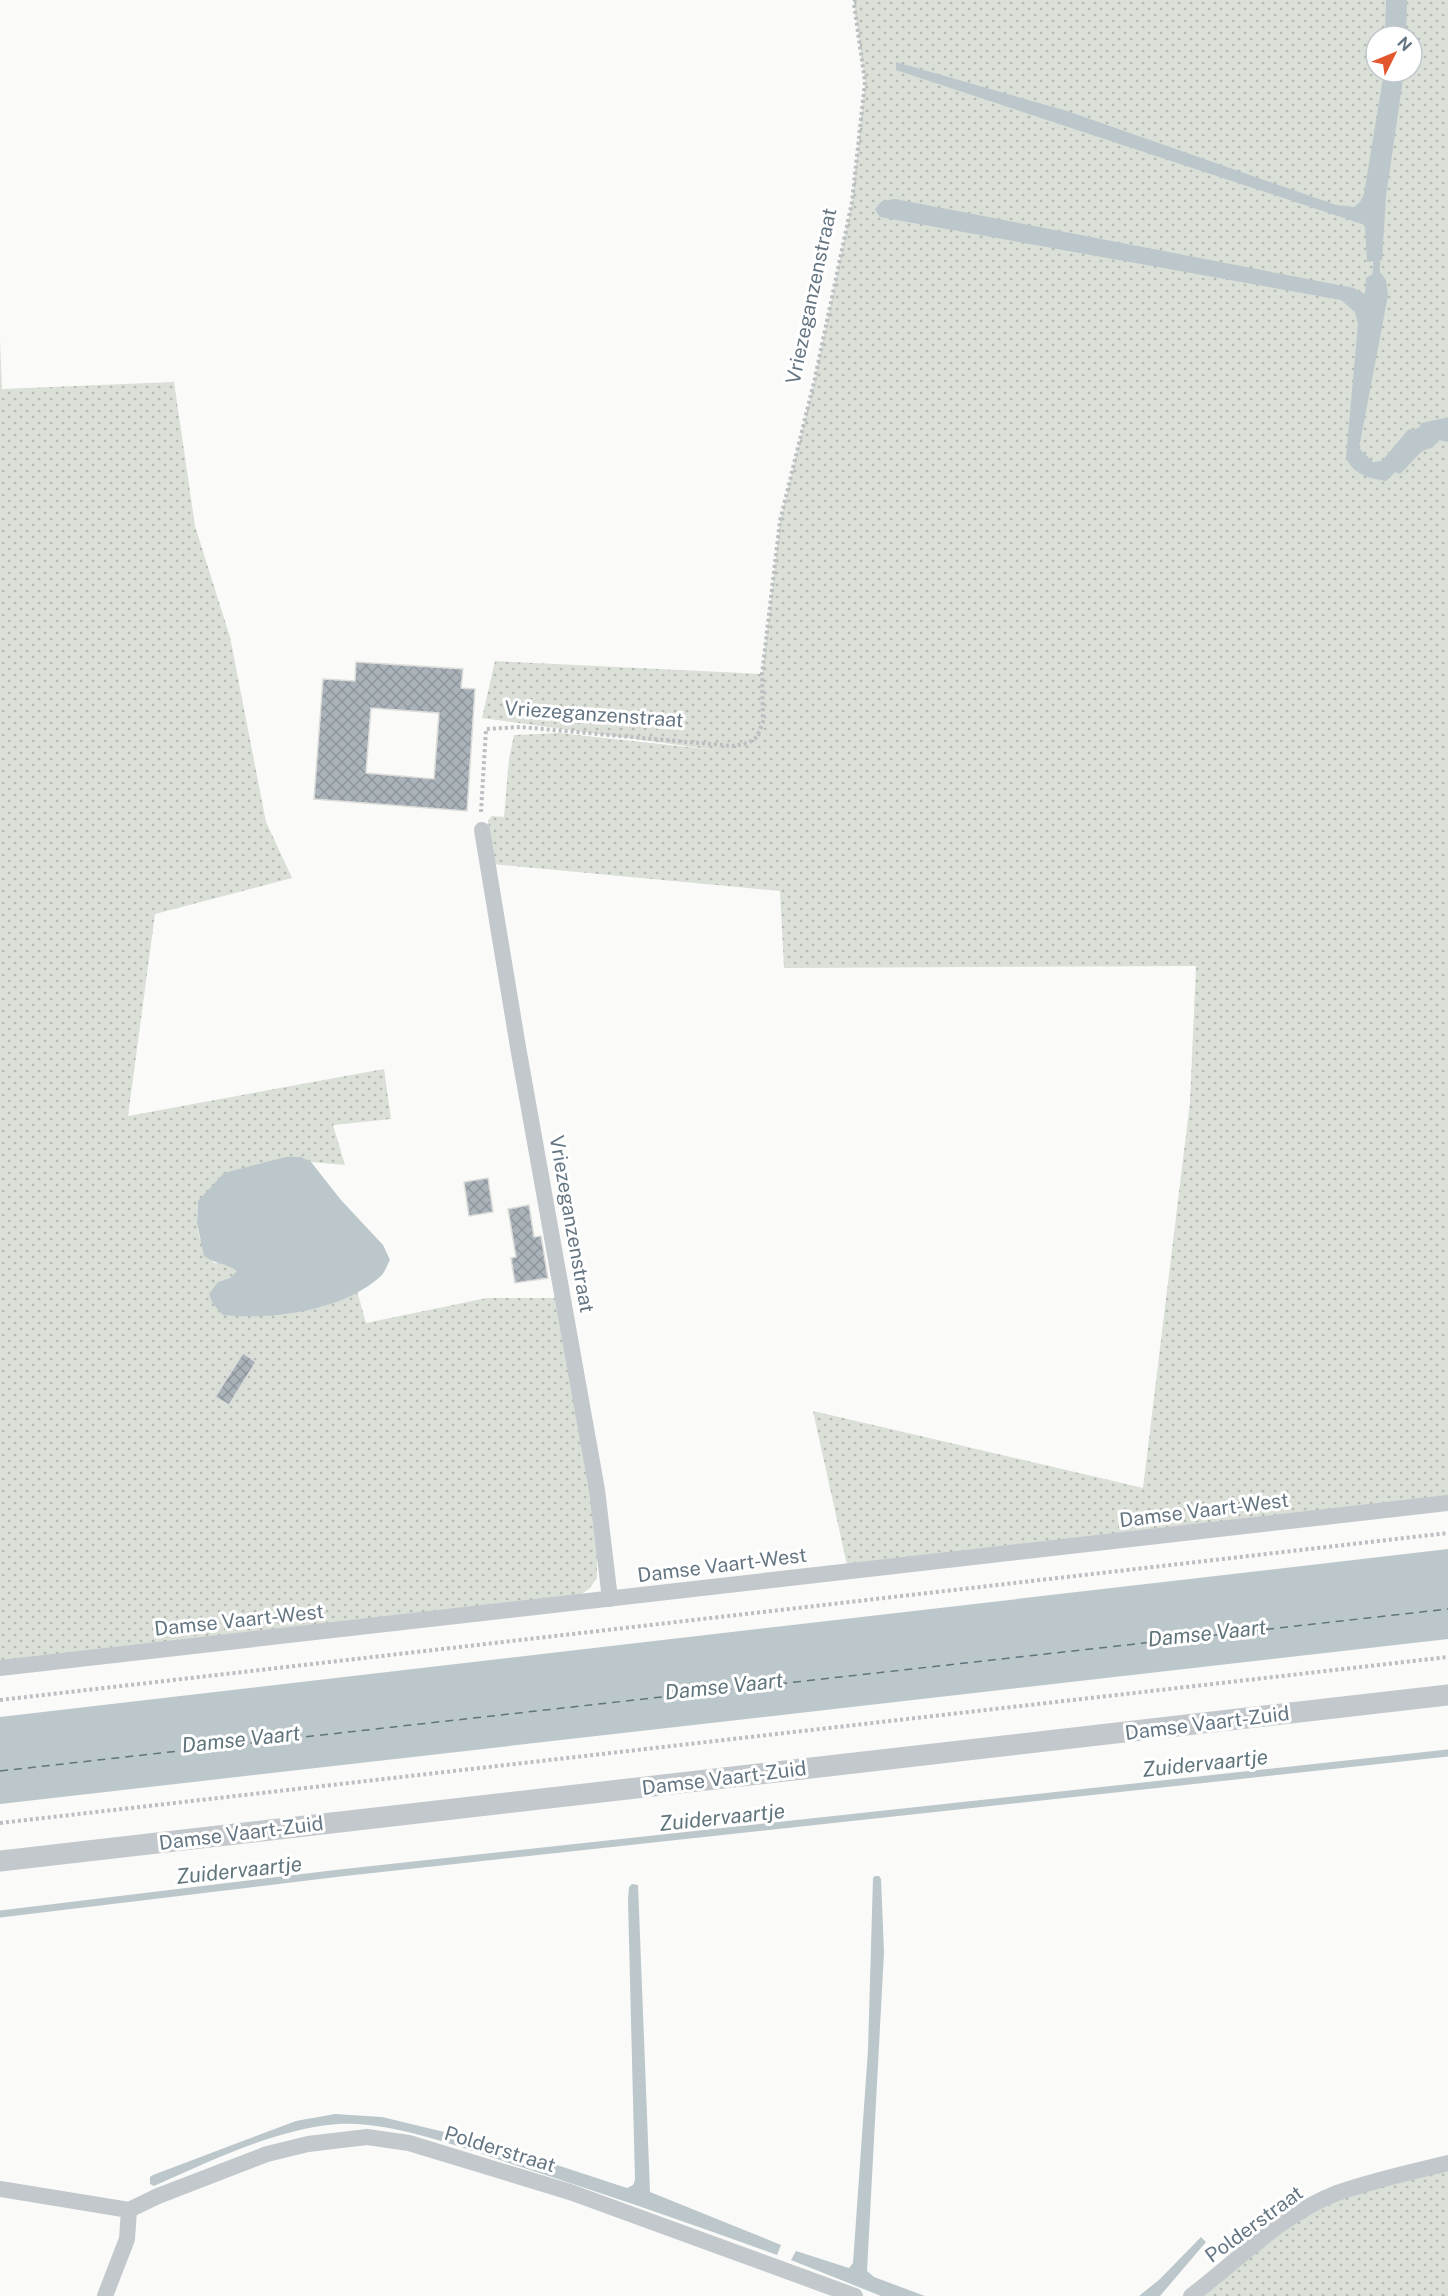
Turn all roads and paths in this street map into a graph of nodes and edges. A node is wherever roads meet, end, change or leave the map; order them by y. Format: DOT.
graph roads {
  1 [pos="855,0"];
  2 [pos="482,830"];
  3 [pos="1448,1503"];
  4 [pos="1448,1533"];
  5 [pos="610,1599"];
  6 [pos="1448,1657"];
  7 [pos="0,1668"];
  8 [pos="1448,1695"];
  9 [pos="0,1700"];
  10 [pos="0,1823"];
  11 [pos="0,1861"];
  12 [pos="1448,2163"];
  13 [pos="0,2189"];
  14 [pos="129,2210"];
  15 [pos="105,2296"];
  16 [pos="855,2296"];
  17 [pos="1191,2296"];
  1 -- 2 [label="path, Vriezeganzenstraat"];
  2 -- 5 [label="street, Vriezeganzenstraat"];
  3 -- 5 [label="street, Damse Vaart-West"];
  4 -- 9 [label="path"];
  5 -- 7 [label="street, Damse Vaart-West"];
  6 -- 10 [label="path"];
  8 -- 11 [label="street, Damse Vaart-Zuid"];
  12 -- 17 [label="street, Polderstraat"];
  13 -- 14 [label="street"];
  14 -- 15 [label="street"];
  14 -- 16 [label="street, Polderstraat"];
}
